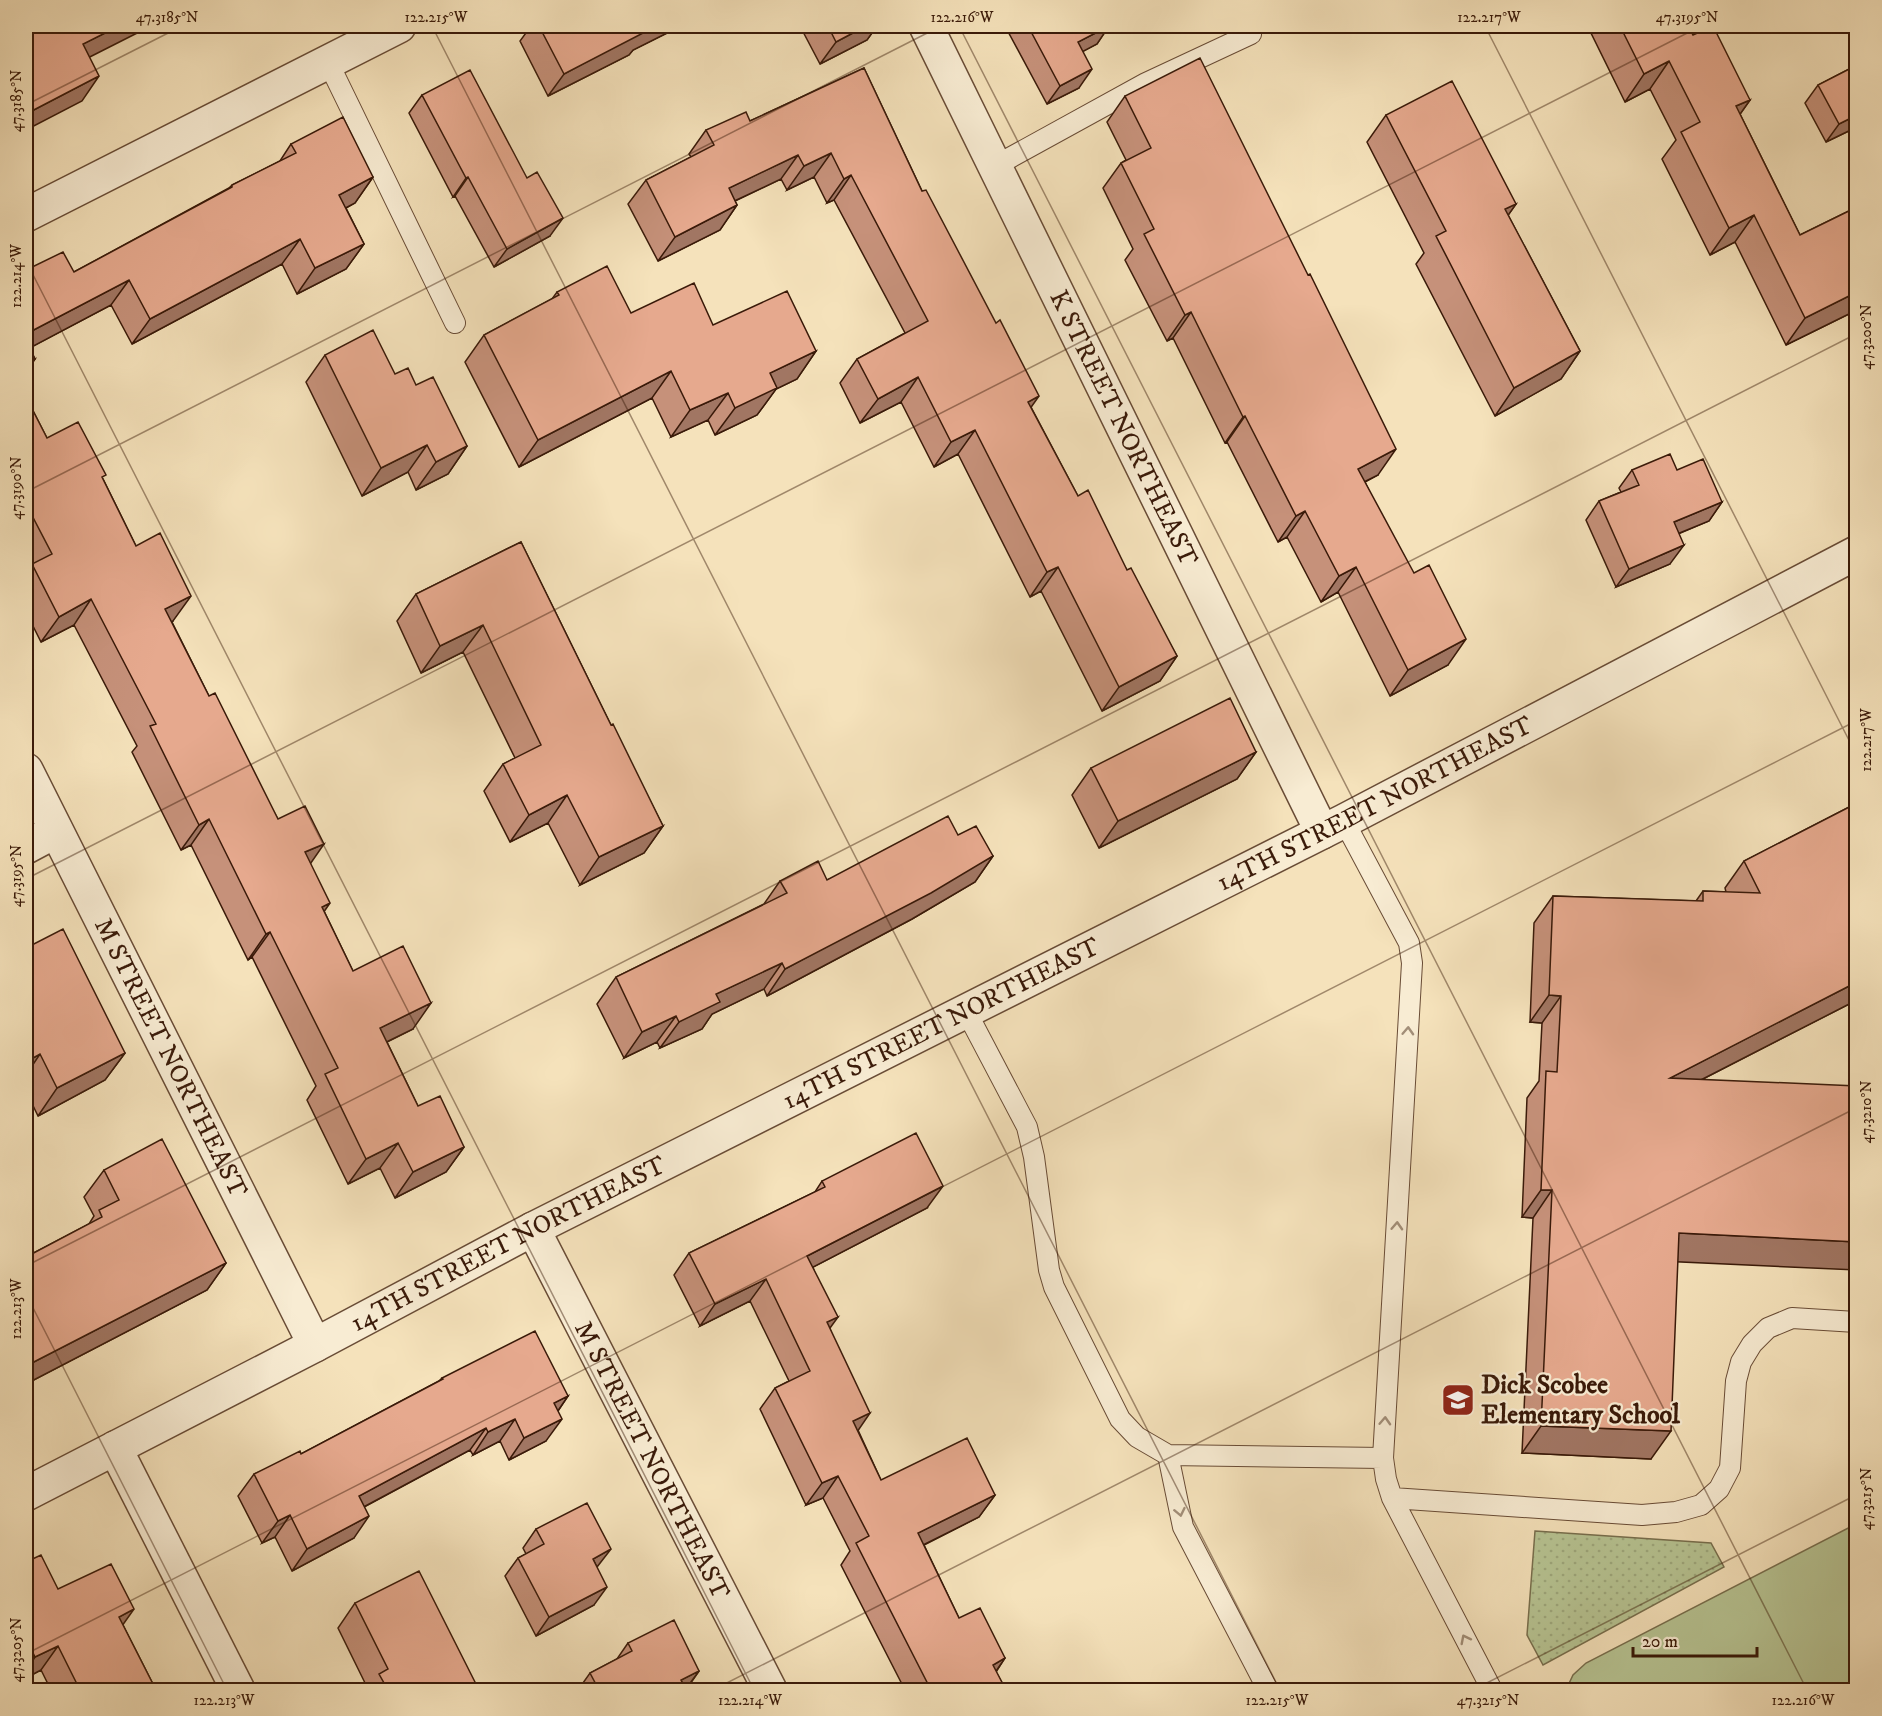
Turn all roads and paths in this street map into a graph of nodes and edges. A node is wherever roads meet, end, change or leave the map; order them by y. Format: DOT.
graph roads {
  1 [pos="399,26"];
  2 [pos="926,26"];
  3 [pos="1251,34"];
  4 [pos="328,62"];
  5 [pos="995,166"];
  6 [pos="26,215"];
  7 [pos="455,323"];
  8 [pos="1857,553"];
  9 [pos="26,770"];
  10 [pos="1333,826"];
  11 [pos="56,831"];
  12 [pos="26,847"];
  13 [pos="966,1011"];
  14 [pos="533,1229"];
  15 [pos="1857,1322"];
  16 [pos="315,1345"];
  17 [pos="115,1448"];
  18 [pos="1168,1455"];
  19 [pos="1383,1458"];
  20 [pos="26,1494"];
  21 [pos="1392,1498"];
  22 [pos="238,1690"];
  23 [pos="770,1690"];
  24 [pos="1268,1690"];
  25 [pos="1492,1690"];
  1 -- 4 [label="street"];
  2 -- 5 [label="street, K STREET NORTHEAST"];
  3 -- 5 [label="lane"];
  4 -- 6 [label="street"];
  4 -- 7 [label="lane"];
  5 -- 10 [label="street, K STREET NORTHEAST"];
  8 -- 10 [label="street, 14TH STREET NORTHEAST"];
  9 -- 11 [label="street, M STREET NORTHEAST"];
  10 -- 13 [label="street, 14TH STREET NORTHEAST"];
  19 -- 10 [label="lane, one-way"];
  11 -- 12 [label="street"];
  11 -- 16 [label="street, M STREET NORTHEAST"];
  13 -- 14 [label="street, 14TH STREET NORTHEAST"];
  13 -- 18 [label="lane"];
  14 -- 16 [label="street, 14TH STREET NORTHEAST"];
  14 -- 23 [label="street, M STREET NORTHEAST"];
  15 -- 21 [label="lane"];
  16 -- 17 [label="street, 14TH STREET NORTHEAST"];
  17 -- 20 [label="street, 14TH STREET NORTHEAST"];
  17 -- 22 [label="street"];
  18 -- 19 [label="lane"];
  18 -- 24 [label="lane, one-way"];
  19 -- 21 [label="lane"];
  25 -- 21 [label="lane, one-way"];
}
